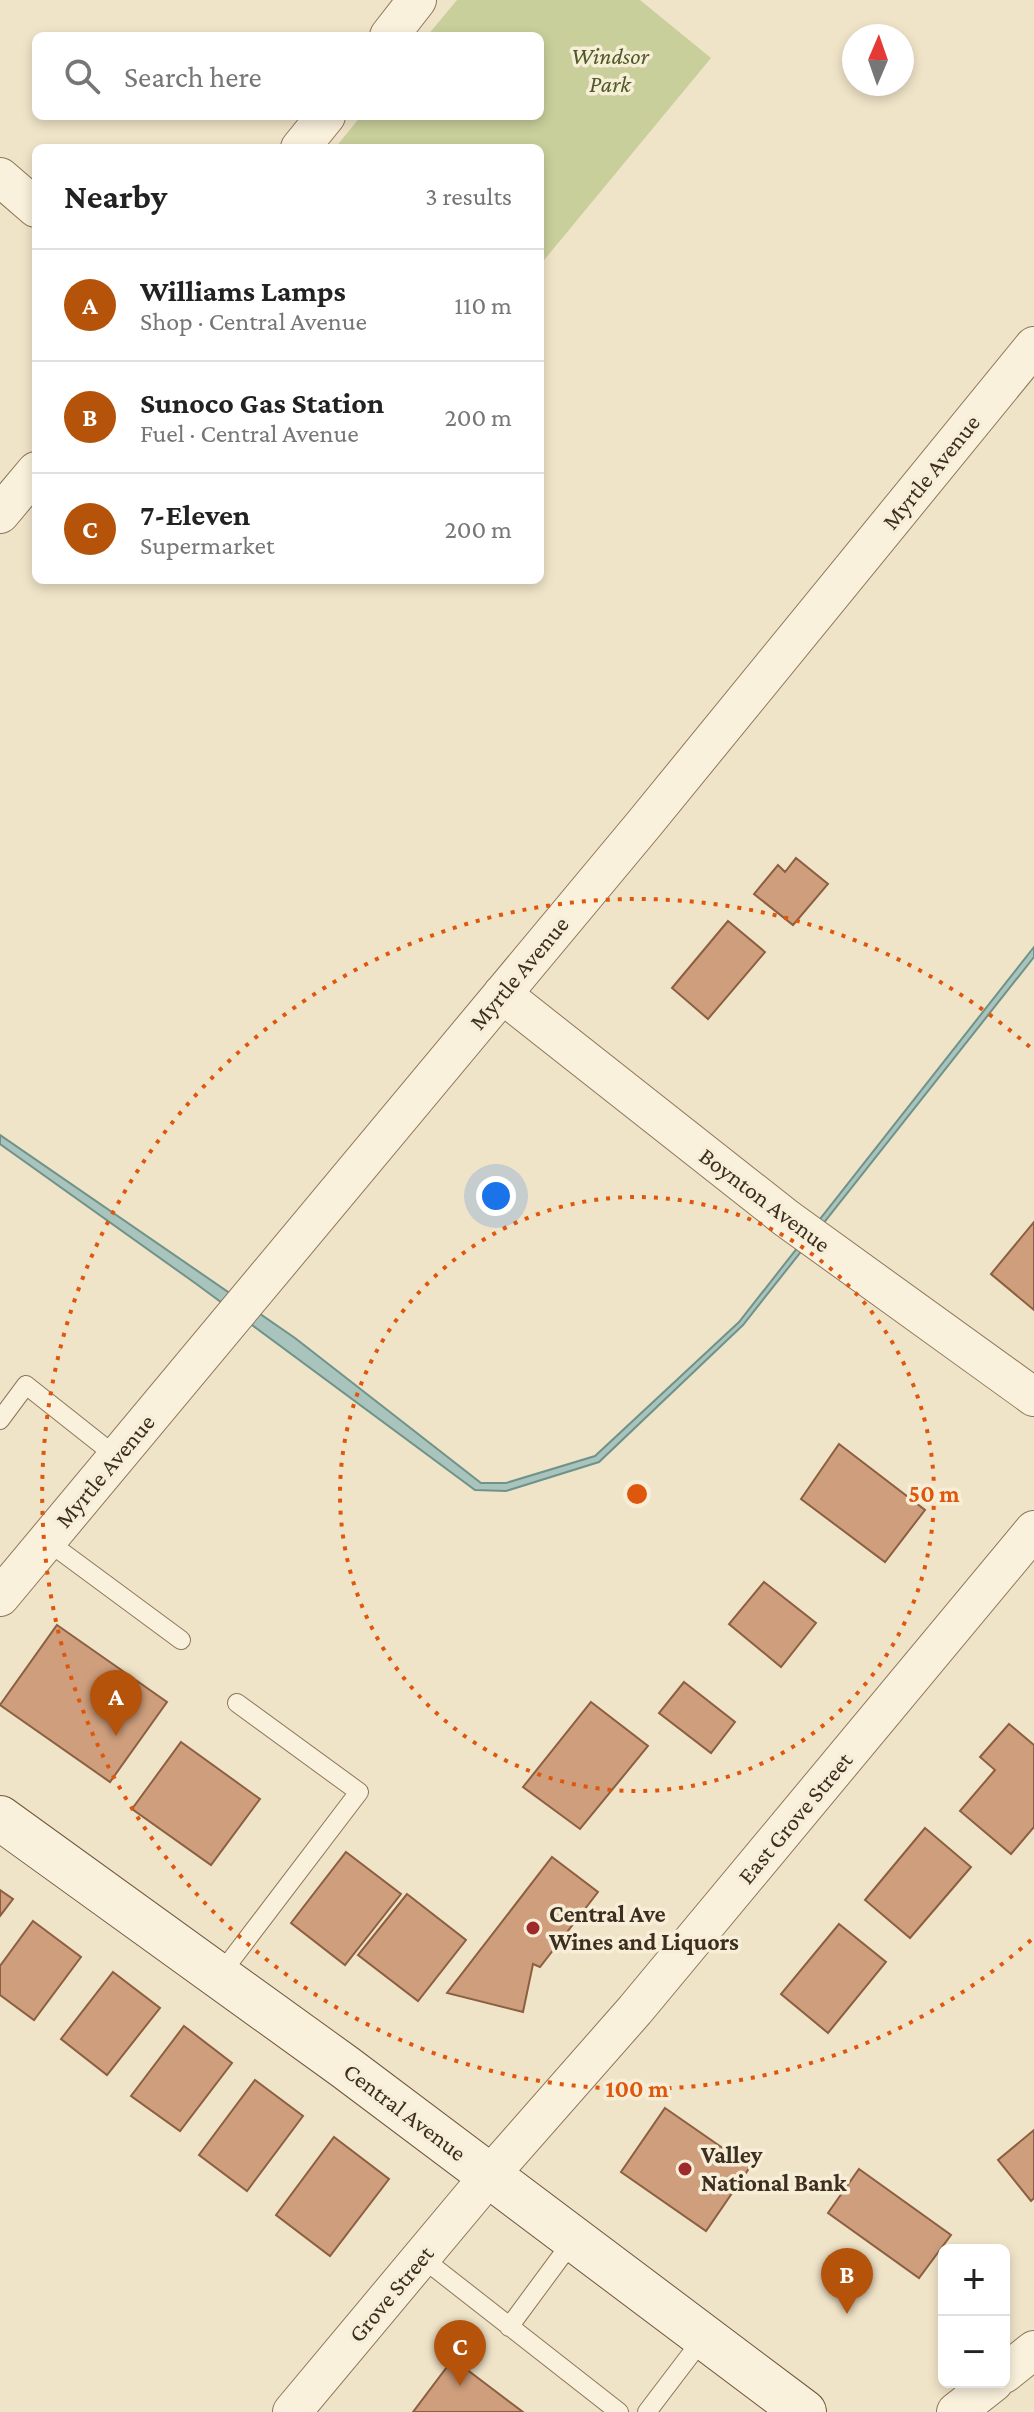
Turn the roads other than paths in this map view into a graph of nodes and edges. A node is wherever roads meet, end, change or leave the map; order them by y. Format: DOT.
graph roads {
  1 [pos="417,0"];
  2 [pos="392,32"];
  3 [pos="323,120"];
  4 [pos="303,144"];
  5 [pos="0,177"];
  6 [pos="32,205"];
  7 [pos="1034,346"];
  8 [pos="32,476"];
  9 [pos="0,514"];
  10 [pos="502,994"];
  11 [pos="1034,1397"];
  12 [pos="0,1420"];
  13 [pos="117,1457"];
  14 [pos="1034,1530"];
  15 [pos="47,1541"];
  16 [pos="0,1597"];
  17 [pos="181,1640"];
  18 [pos="237,1703"];
  19 [pos="0,1818"];
  20 [pos="219,1976"];
  21 [pos="490,2175"];
  22 [pos="575,2239"];
  23 [pos="421,2257"];
  24 [pos="509,2327"];
  25 [pos="704,2337"];
  26 [pos="1034,2350"];
  27 [pos="1010,2369"];
  28 [pos="986,2388"];
  29 [pos="292,2412"];
  30 [pos="619,2412"];
  31 [pos="647,2412"];
  32 [pos="804,2412"];
  33 [pos="956,2412"];
  1 -- 2 [label="street"];
  3 -- 4 [label="street"];
  5 -- 6 [label="street"];
  7 -- 10 [label="street, Myrtle Avenue"];
  8 -- 9 [label="street"];
  10 -- 11 [label="street, Boynton Avenue"];
  10 -- 13 [label="street, Myrtle Avenue"];
  12 -- 13 [label="lane"];
  13 -- 15 [label="street, Myrtle Avenue"];
  14 -- 21 [label="street, East Grove Street"];
  15 -- 16 [label="street, Myrtle Avenue"];
  15 -- 17 [label="lane"];
  18 -- 20 [label="lane"];
  19 -- 20 [label="main road, Central Avenue"];
  20 -- 21 [label="main road, Central Avenue"];
  21 -- 22 [label="main road, Central Avenue"];
  21 -- 23 [label="street, Grove Street"];
  22 -- 24 [label="lane"];
  22 -- 25 [label="main road, Central Avenue"];
  23 -- 24 [label="lane"];
  23 -- 29 [label="street, Grove Street"];
  24 -- 30 [label="lane"];
  25 -- 31 [label="lane"];
  25 -- 32 [label="main road, Central Avenue"];
  26 -- 27 [label="street"];
  28 -- 33 [label="street"];
}
